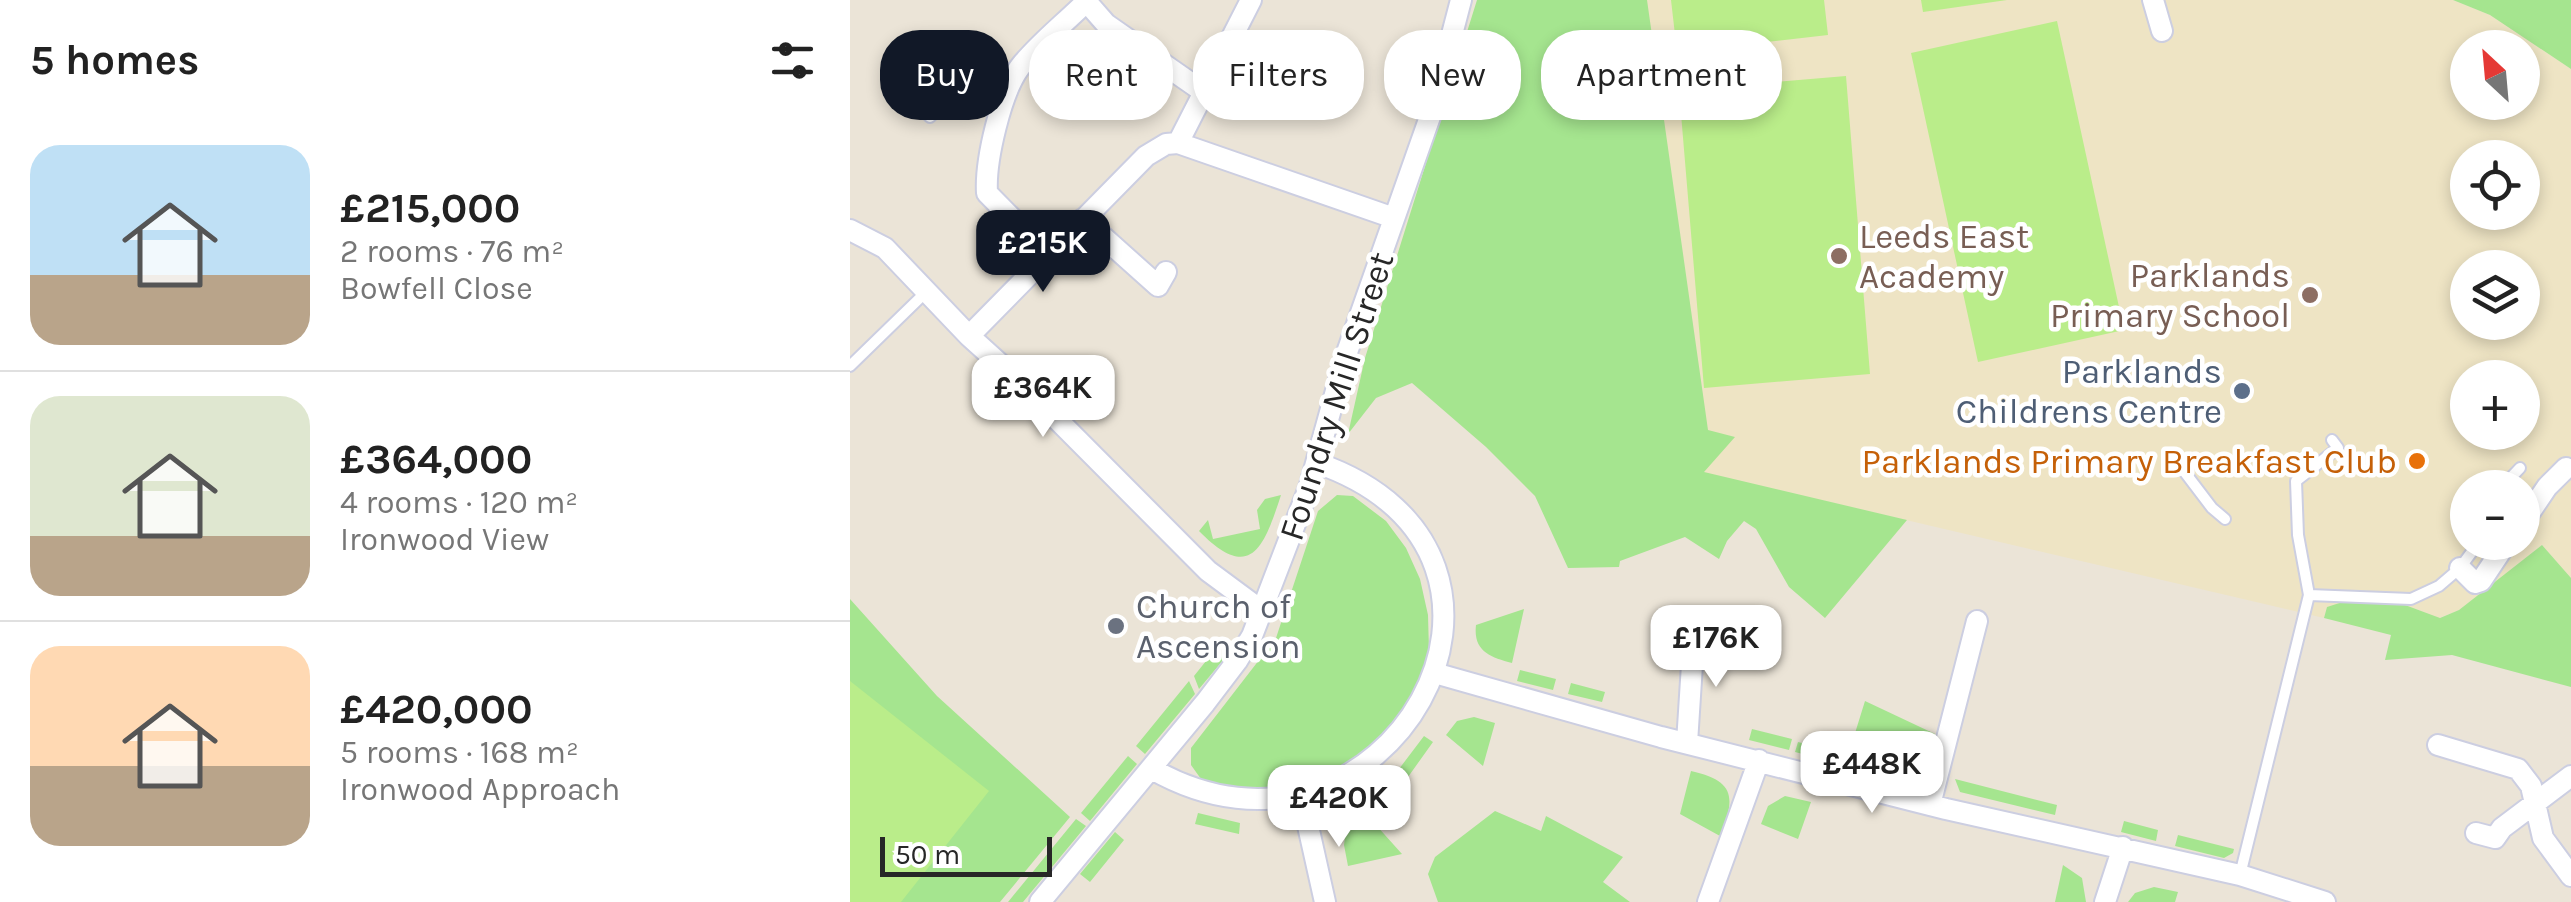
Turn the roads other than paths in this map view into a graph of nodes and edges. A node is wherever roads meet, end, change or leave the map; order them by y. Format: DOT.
graph roads {
  1 [pos="1251,0"];
  2 [pos="1461,0"];
  3 [pos="2153,0"];
  4 [pos="1086,1"];
  5 [pos="1236,30"];
  6 [pos="2162,31"];
  7 [pos="1193,85"];
  8 [pos="1009,93"];
  9 [pos="1193,115"];
  10 [pos="1000,120"];
  11 [pos="1178,143"];
  12 [pos="1394,218"];
  13 [pos="1083,219"];
  14 [pos="850,230"];
  15 [pos="1048,255"];
  16 [pos="1166,272"];
  17 [pos="926,292"];
  18 [pos="968,336"];
  19 [pos="850,366"];
  20 [pos="2332,440"];
  21 [pos="2177,462"];
  22 [pos="1317,463"];
  23 [pos="2566,468"];
  24 [pos="2540,497"];
  25 [pos="2225,519"];
  26 [pos="2466,560"];
  27 [pos="2495,560"];
  28 [pos="2460,568"];
  29 [pos="2309,595"];
  30 [pos="1262,611"];
  31 [pos="1977,621"];
  32 [pos="1694,633"];
  33 [pos="1438,674"];
  34 [pos="1687,743"];
  35 [pos="2438,745"];
  36 [pos="1759,760"];
  37 [pos="1152,770"];
  38 [pos="2571,776"];
  39 [pos="2535,804"];
  40 [pos="1930,805"];
  41 [pos="1304,808"];
  42 [pos="2476,833"];
  43 [pos="2123,847"];
  44 [pos="2240,874"];
  45 [pos="2571,876"];
  46 [pos="1040,902"];
  47 [pos="1325,902"];
  48 [pos="1708,902"];
  49 [pos="2105,902"];
  50 [pos="2325,902"];
  1 -- 5 [label="street"];
  2 -- 12 [label="street, Foundry Mill Street"];
  3 -- 6 [label="street"];
  4 -- 7 [label="street"];
  4 -- 8 [label="street"];
  9 -- 11 [label="street"];
  10 -- 15 [label="street"];
  11 -- 12 [label="street"];
  11 -- 13 [label="street"];
  12 -- 22 [label="street, Foundry Mill Street"];
  13 -- 15 [label="street"];
  13 -- 16 [label="street"];
  14 -- 17 [label="street"];
  15 -- 18 [label="street"];
  17 -- 18 [label="street"];
  17 -- 19 [label="lane"];
  18 -- 30 [label="street"];
  20 -- 29 [label="lane"];
  21 -- 25 [label="lane"];
  22 -- 30 [label="street, Foundry Mill Street"];
  22 -- 33 [label="street"];
  23 -- 24 [label="street"];
  26 -- 28 [label="lane"];
  27 -- 28 [label="street"];
  28 -- 29 [label="lane"];
  29 -- 44 [label="lane"];
  30 -- 37 [label="street, Foundry Mill Street"];
  31 -- 40 [label="street"];
  32 -- 34 [label="street"];
  33 -- 34 [label="street"];
  33 -- 41 [label="street"];
  34 -- 36 [label="street"];
  35 -- 39 [label="street"];
  36 -- 40 [label="street"];
  36 -- 48 [label="street"];
  37 -- 41 [label="street"];
  37 -- 46 [label="street, Foundry Mill Street"];
  38 -- 39 [label="street"];
  39 -- 42 [label="street"];
  39 -- 45 [label="street"];
  40 -- 43 [label="street"];
  41 -- 47 [label="street"];
  43 -- 44 [label="street"];
  43 -- 49 [label="street"];
  44 -- 50 [label="street"];
}
